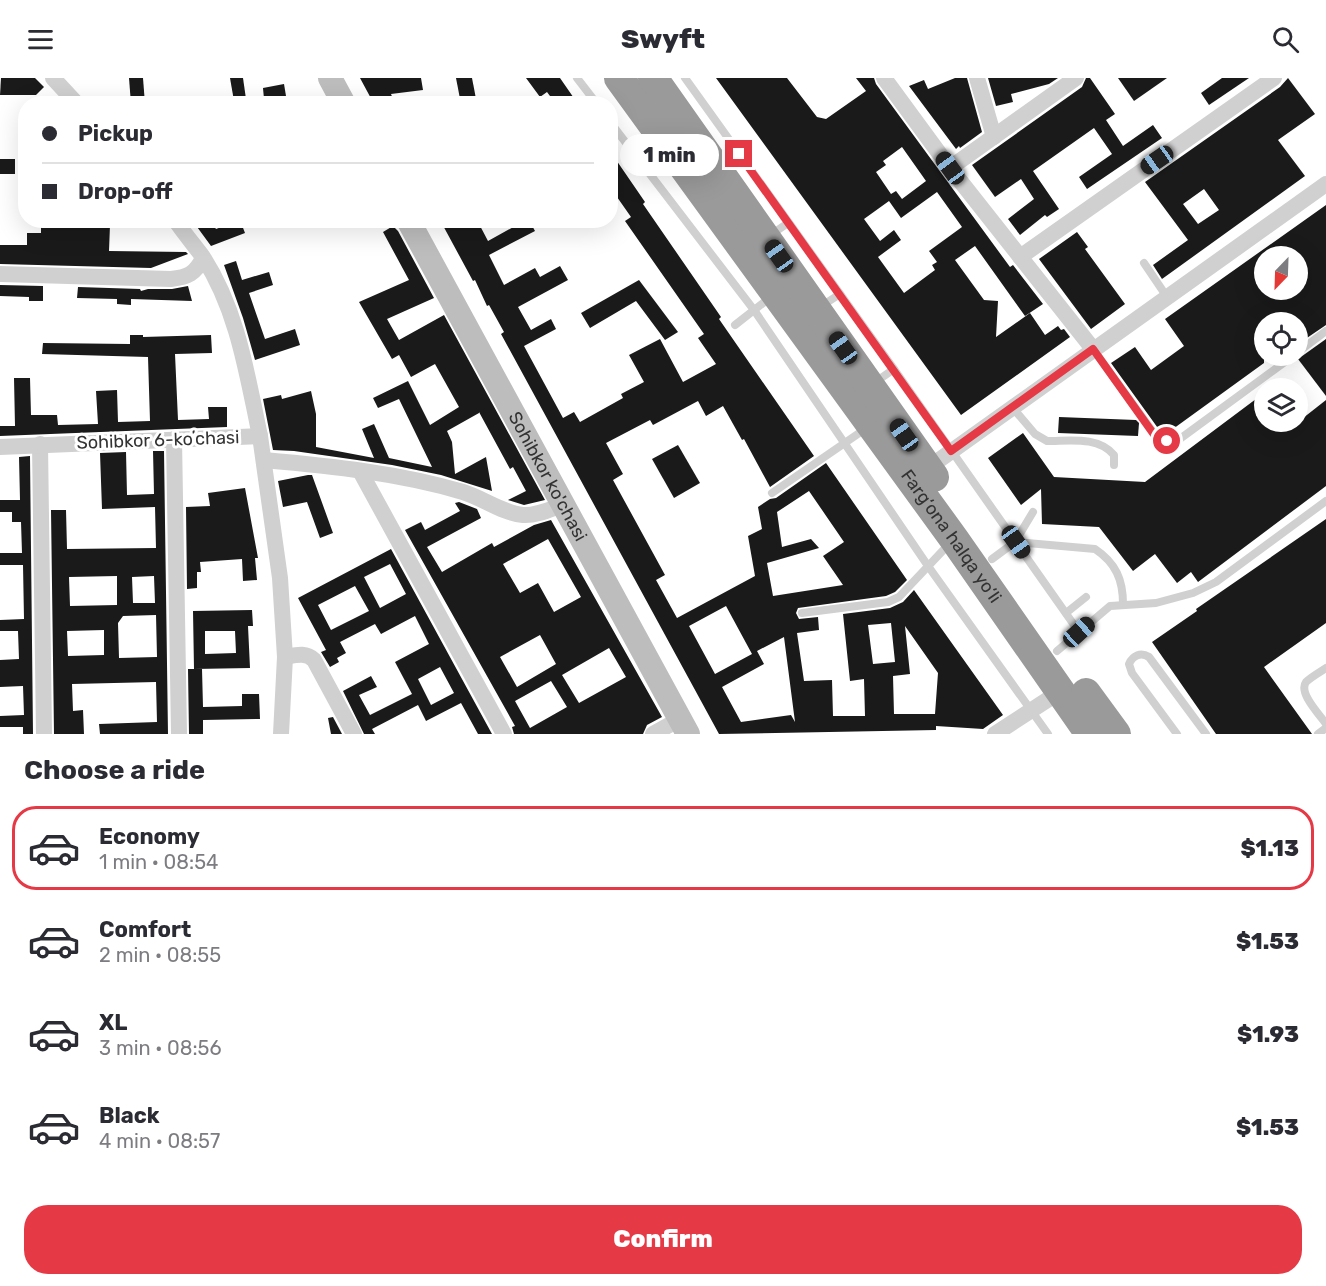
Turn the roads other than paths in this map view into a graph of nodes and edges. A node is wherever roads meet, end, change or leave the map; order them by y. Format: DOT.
graph roads {
  1 [pos="53,78"];
  2 [pos="330,78"];
  3 [pos="577,78"];
  4 [pos="619,78"];
  5 [pos="884,78"];
  6 [pos="977,78"];
  7 [pos="1076,78"];
  8 [pos="1274,78"];
  9 [pos="665,81"];
  10 [pos="70,96"];
  11 [pos="340,96"];
  12 [pos="591,96"];
  13 [pos="618,131"];
  14 [pos="994,136"];
  15 [pos="950,168"];
  16 [pos="1326,184"];
  17 [pos="181,228"];
  18 [pos="412,228"];
  19 [pos="1020,257"];
  20 [pos="203,258"];
  21 [pos="1144,262"];
  22 [pos="0,274"];
  23 [pos="1167,297"];
  24 [pos="765,301"];
  25 [pos="735,326"];
  26 [pos="1326,331"];
  27 [pos="1308,344"];
  28 [pos="1093,349"];
  29 [pos="1279,366"];
  30 [pos="1012,407"];
  31 [pos="871,425"];
  32 [pos="260,436"];
  33 [pos="174,439"];
  34 [pos="846,443"];
  35 [pos="40,444"];
  36 [pos="0,447"];
  37 [pos="939,459"];
  38 [pos="264,460"];
  39 [pos="1114,465"];
  40 [pos="360,471"];
  41 [pos="772,494"];
  42 [pos="1326,501"];
  43 [pos="563,505"];
  44 [pos="1033,512"];
  45 [pos="954,539"];
  46 [pos="1004,550"];
  47 [pos="928,566"];
  48 [pos="1086,597"];
  49 [pos="1123,604"];
  50 [pos="802,613"];
  51 [pos="1066,614"];
  52 [pos="1068,642"];
  53 [pos="285,657"];
  54 [pos="1326,668"];
  55 [pos="1061,691"];
  56 [pos="1031,711"];
  57 [pos="1326,724"];
  58 [pos="684,726"];
  59 [pos="1326,728"];
  60 [pos="44,734"];
  61 [pos="179,734"];
  62 [pos="281,734"];
  63 [pos="354,734"];
  64 [pos="504,734"];
  65 [pos="653,734"];
  66 [pos="995,734"];
  67 [pos="1048,734"];
  68 [pos="1090,734"];
  69 [pos="1116,734"];
  70 [pos="1177,734"];
  71 [pos="1206,734"];
  72 [pos="1318,734"];
  1 -- 10 [label="street"];
  2 -- 11 [label="street"];
  3 -- 12 [label="lane"];
  4 -- 24 [label="highway, Farg‘ona halqa yo‘li"];
  5 -- 15 [label="street"];
  6 -- 14 [label="street"];
  7 -- 14 [label="street"];
  8 -- 19 [label="street"];
  9 -- 37 [label="highway, Farg‘ona halqa yo‘li"];
  13 -- 24 [label="lane"];
  14 -- 15 [label="street"];
  15 -- 19 [label="street"];
  16 -- 23 [label="street"];
  17 -- 20 [label="street, Sohibkor 6-koʼchasi"];
  18 -- 43 [label="street, Sohibkor ko'chasi"];
  19 -- 28 [label="street"];
  20 -- 22 [label="street"];
  20 -- 32 [label="street, Sohibkor 6-koʼchasi"];
  21 -- 23 [label="lane"];
  23 -- 28 [label="street"];
  24 -- 25 [label="lane"];
  24 -- 31 [label="highway, Farg‘ona halqa yo‘li"];
  24 -- 34 [label="lane"];
  26 -- 27 [label="lane"];
  28 -- 29 [label="lane"];
  28 -- 30 [label="street"];
  30 -- 37 [label="street"];
  30 -- 39 [label="lane"];
  31 -- 34 [label="lane"];
  31 -- 45 [label="highway, Farg‘ona halqa yo‘li"];
  32 -- 33 [label="street, Sohibkor 6-koʼchasi"];
  32 -- 38 [label="street"];
  33 -- 35 [label="street, Sohibkor 6-koʼchasi"];
  33 -- 61 [label="street"];
  34 -- 41 [label="lane"];
  34 -- 47 [label="lane"];
  35 -- 36 [label="street, Sohibkor 6-koʼchasi"];
  35 -- 60 [label="street"];
  37 -- 46 [label="highway, Farg‘ona halqa yo‘li"];
  38 -- 40 [label="street"];
  38 -- 53 [label="street"];
  40 -- 43 [label="street"];
  40 -- 64 [label="street"];
  42 -- 49 [label="lane"];
  43 -- 58 [label="street, Sohibkor ko'chasi"];
  44 -- 46 [label="lane"];
  45 -- 47 [label="lane"];
  45 -- 55 [label="highway, Farg‘ona halqa yo‘li"];
  46 -- 49 [label="lane"];
  46 -- 51 [label="lane"];
  46 -- 52 [label="highway, Farg‘ona halqa yo‘li"];
  47 -- 50 [label="lane"];
  47 -- 56 [label="lane"];
  48 -- 51 [label="lane"];
  49 -- 52 [label="lane"];
  51 -- 52 [label="lane"];
  52 -- 69 [label="highway, Farg‘ona halqa yo‘li"];
  53 -- 62 [label="street"];
  53 -- 63 [label="street"];
  54 -- 57 [label="lane"];
  55 -- 56 [label="street"];
  55 -- 68 [label="highway, Farg‘ona halqa yo‘li"];
  56 -- 66 [label="street"];
  56 -- 67 [label="lane"];
  58 -- 65 [label="street"];
  59 -- 72 [label="lane"];
  70 -- 71 [label="lane"];
}
